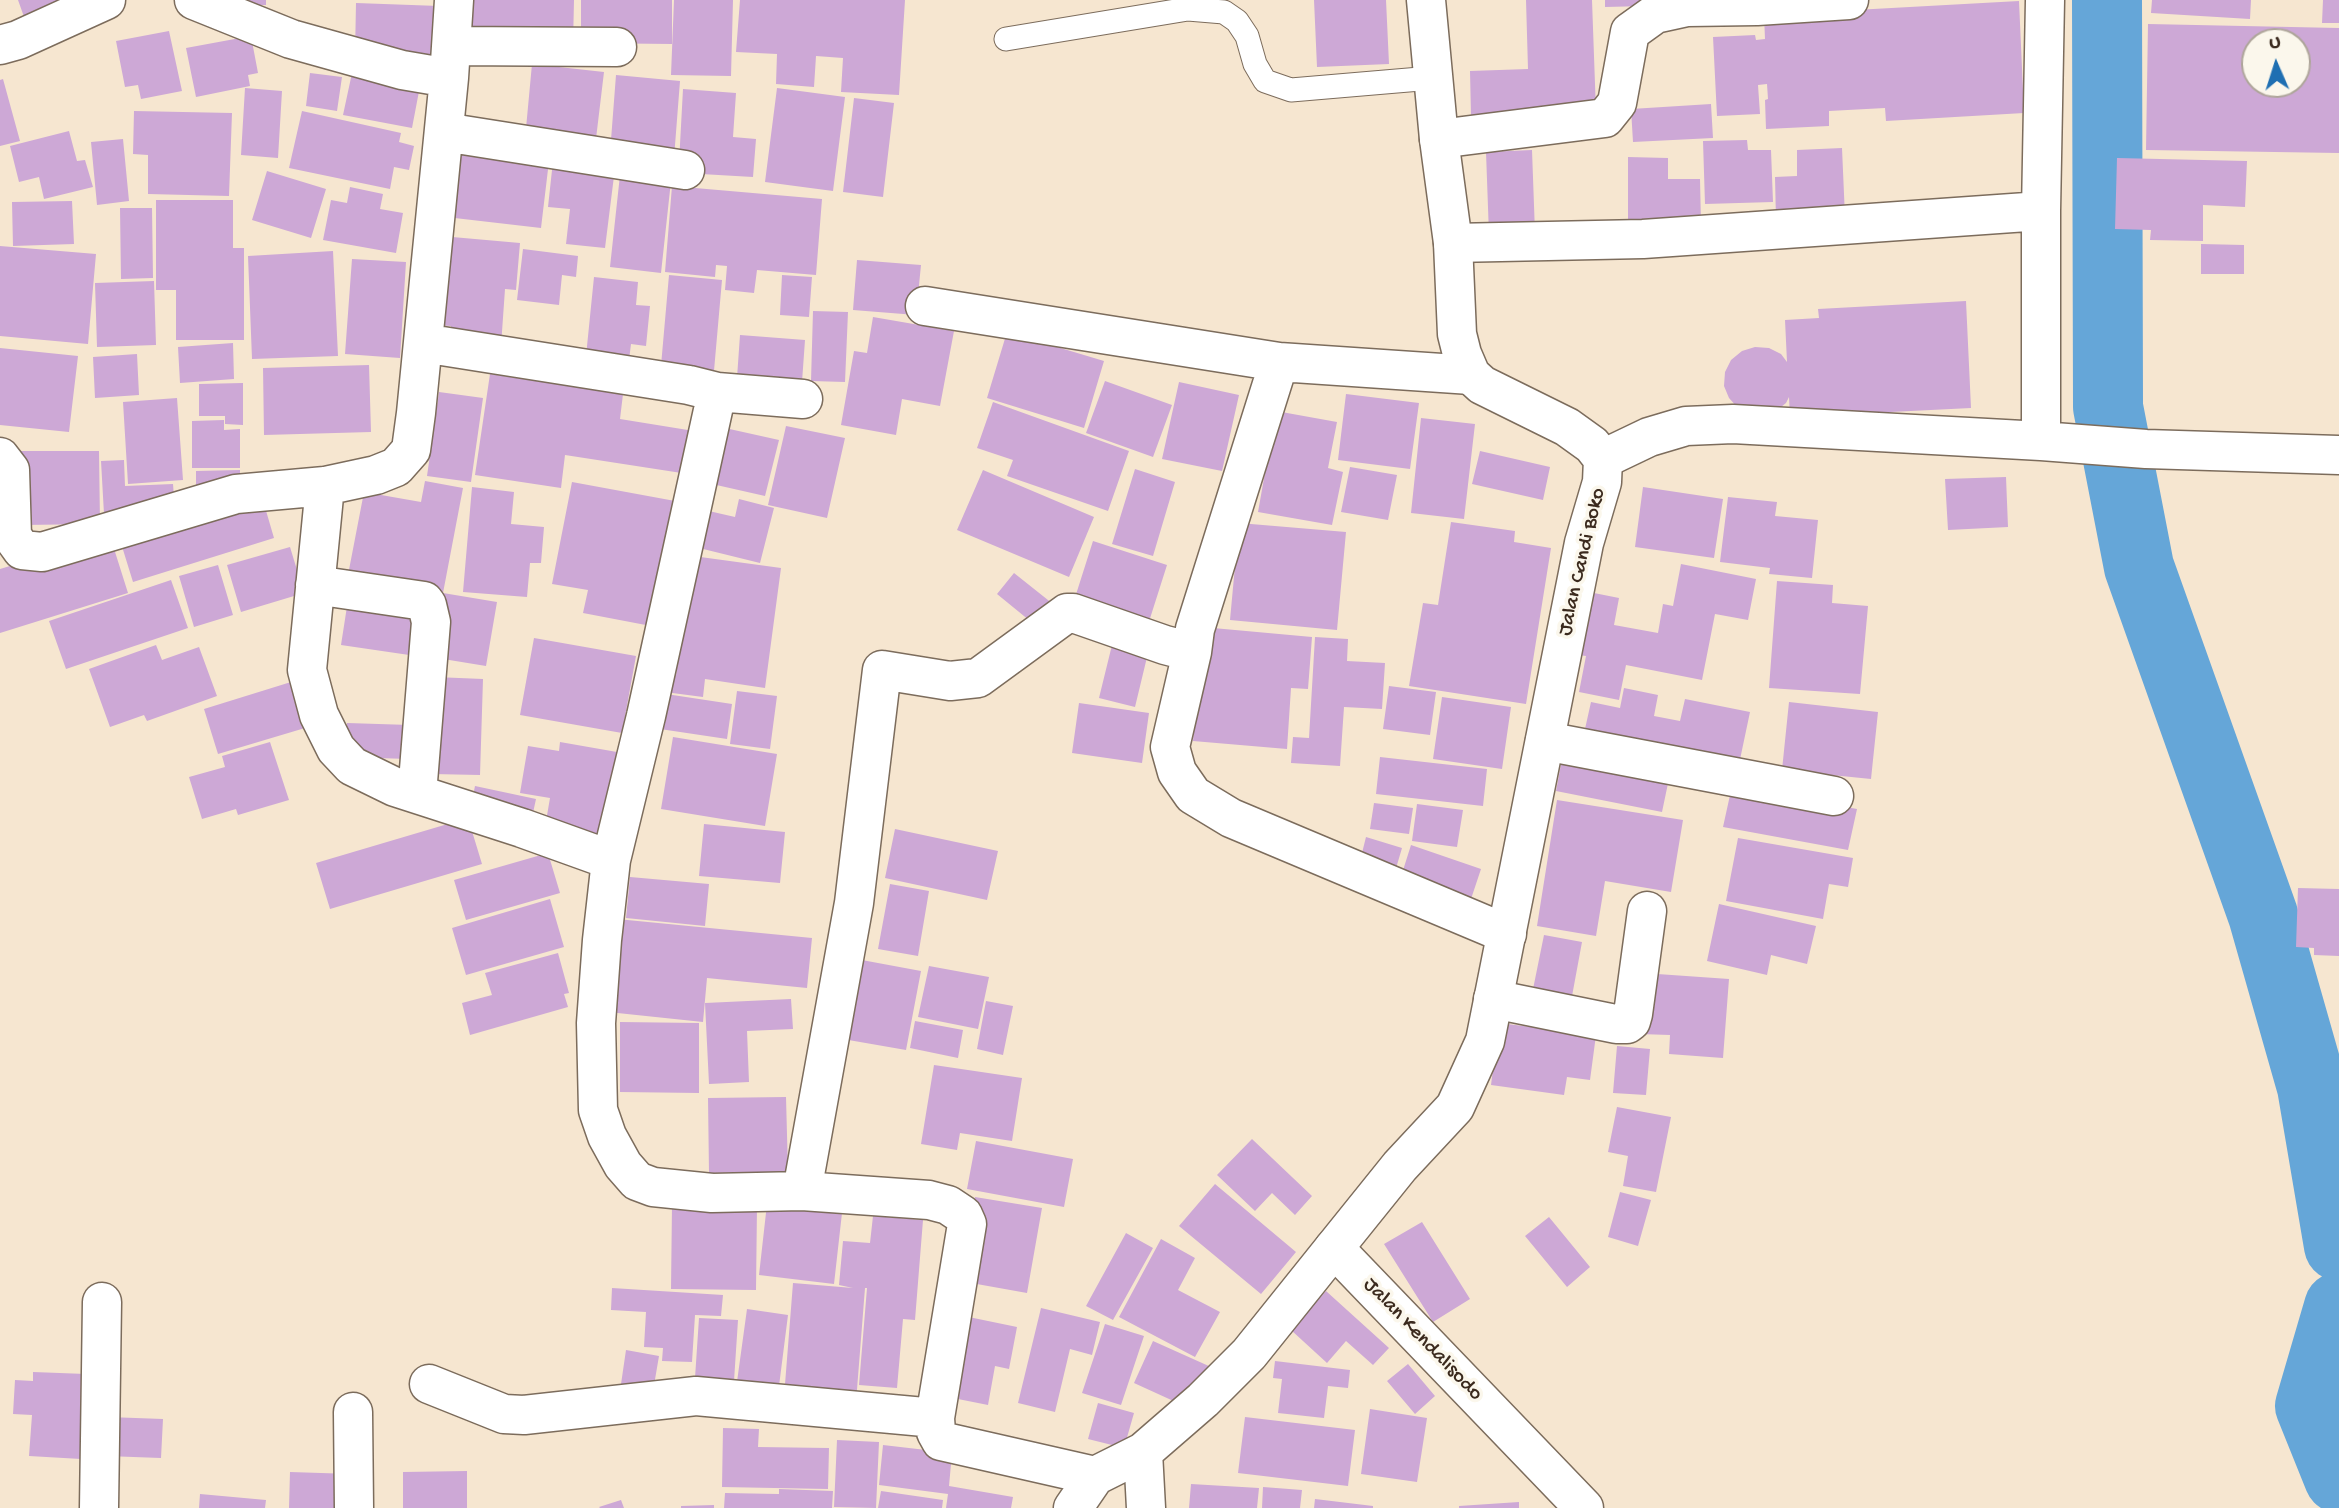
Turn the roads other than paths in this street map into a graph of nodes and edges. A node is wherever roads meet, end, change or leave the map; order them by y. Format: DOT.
graph roads {
  1 [pos="106,0"];
  2 [pos="194,0"];
  3 [pos="454,0"];
  4 [pos="1426,0"];
  5 [pos="1849,0"];
  6 [pos="2045,0"];
  7 [pos="1006,39"];
  8 [pos="0,46"];
  9 [pos="617,47"];
  10 [pos="450,62"];
  11 [pos="1432,78"];
  12 [pos="444,132"];
  13 [pos="1439,139"];
  14 [pos="685,170"];
  15 [pos="2041,211"];
  16 [pos="1453,243"];
  17 [pos="925,306"];
  18 [pos="423,343"];
  19 [pos="1279,362"];
  20 [pos="1471,375"];
  21 [pos="717,392"];
  22 [pos="803,399"];
  23 [pos="2041,441"];
  24 [pos="2339,455"];
  25 [pos="0,457"];
  26 [pos="1603,459"];
  27 [pos="325,486"];
  28 [pos="315,585"];
  29 [pos="1192,652"];
  30 [pos="1545,741"];
  31 [pos="417,794"];
  32 [pos="1834,796"];
  33 [pos="611,860"];
  34 [pos="1647,911"];
  35 [pos="1507,934"];
  36 [pos="1493,999"];
  37 [pos="802,1191"];
  38 [pos="1334,1248"];
  39 [pos="102,1302"];
  40 [pos="429,1384"];
  41 [pos="353,1412"];
  42 [pos="936,1418"];
  43 [pos="1143,1452"];
  44 [pos="1095,1476"];
  45 [pos="99,1508"];
  46 [pos="354,1508"];
  47 [pos="1073,1508"];
  48 [pos="1146,1508"];
  49 [pos="1584,1508"];
  1 -- 8 [label="street"];
  2 -- 10 [label="street"];
  3 -- 10 [label="street"];
  4 -- 11 [label="street"];
  5 -- 13 [label="street"];
  6 -- 15 [label="street"];
  7 -- 11 [label="lane"];
  9 -- 10 [label="street"];
  10 -- 12 [label="street"];
  11 -- 13 [label="street"];
  12 -- 14 [label="street"];
  12 -- 18 [label="street"];
  13 -- 16 [label="street"];
  15 -- 16 [label="street"];
  15 -- 23 [label="street"];
  16 -- 20 [label="street"];
  17 -- 19 [label="street"];
  18 -- 21 [label="street"];
  18 -- 27 [label="street"];
  19 -- 20 [label="street"];
  19 -- 29 [label="street"];
  20 -- 26 [label="street, Jalan Candi Boko"];
  21 -- 22 [label="street"];
  21 -- 33 [label="street"];
  23 -- 24 [label="street"];
  23 -- 26 [label="street"];
  25 -- 27 [label="street"];
  26 -- 30 [label="street, Jalan Candi Boko"];
  27 -- 28 [label="street"];
  28 -- 31 [label="street"];
  28 -- 31 [label="street"];
  29 -- 35 [label="street"];
  29 -- 37 [label="street"];
  30 -- 32 [label="street"];
  30 -- 35 [label="street, Jalan Candi Boko"];
  31 -- 33 [label="street"];
  33 -- 37 [label="street"];
  34 -- 36 [label="street"];
  35 -- 36 [label="street, Jalan Candi Boko"];
  36 -- 38 [label="street, Jalan Candi Boko"];
  37 -- 42 [label="street"];
  38 -- 43 [label="street"];
  38 -- 49 [label="street, Jalan Kendalisodo"];
  39 -- 45 [label="street"];
  40 -- 42 [label="street"];
  41 -- 46 [label="street"];
  42 -- 44 [label="street"];
  43 -- 44 [label="street"];
  43 -- 48 [label="street"];
  44 -- 47 [label="street"];
}
